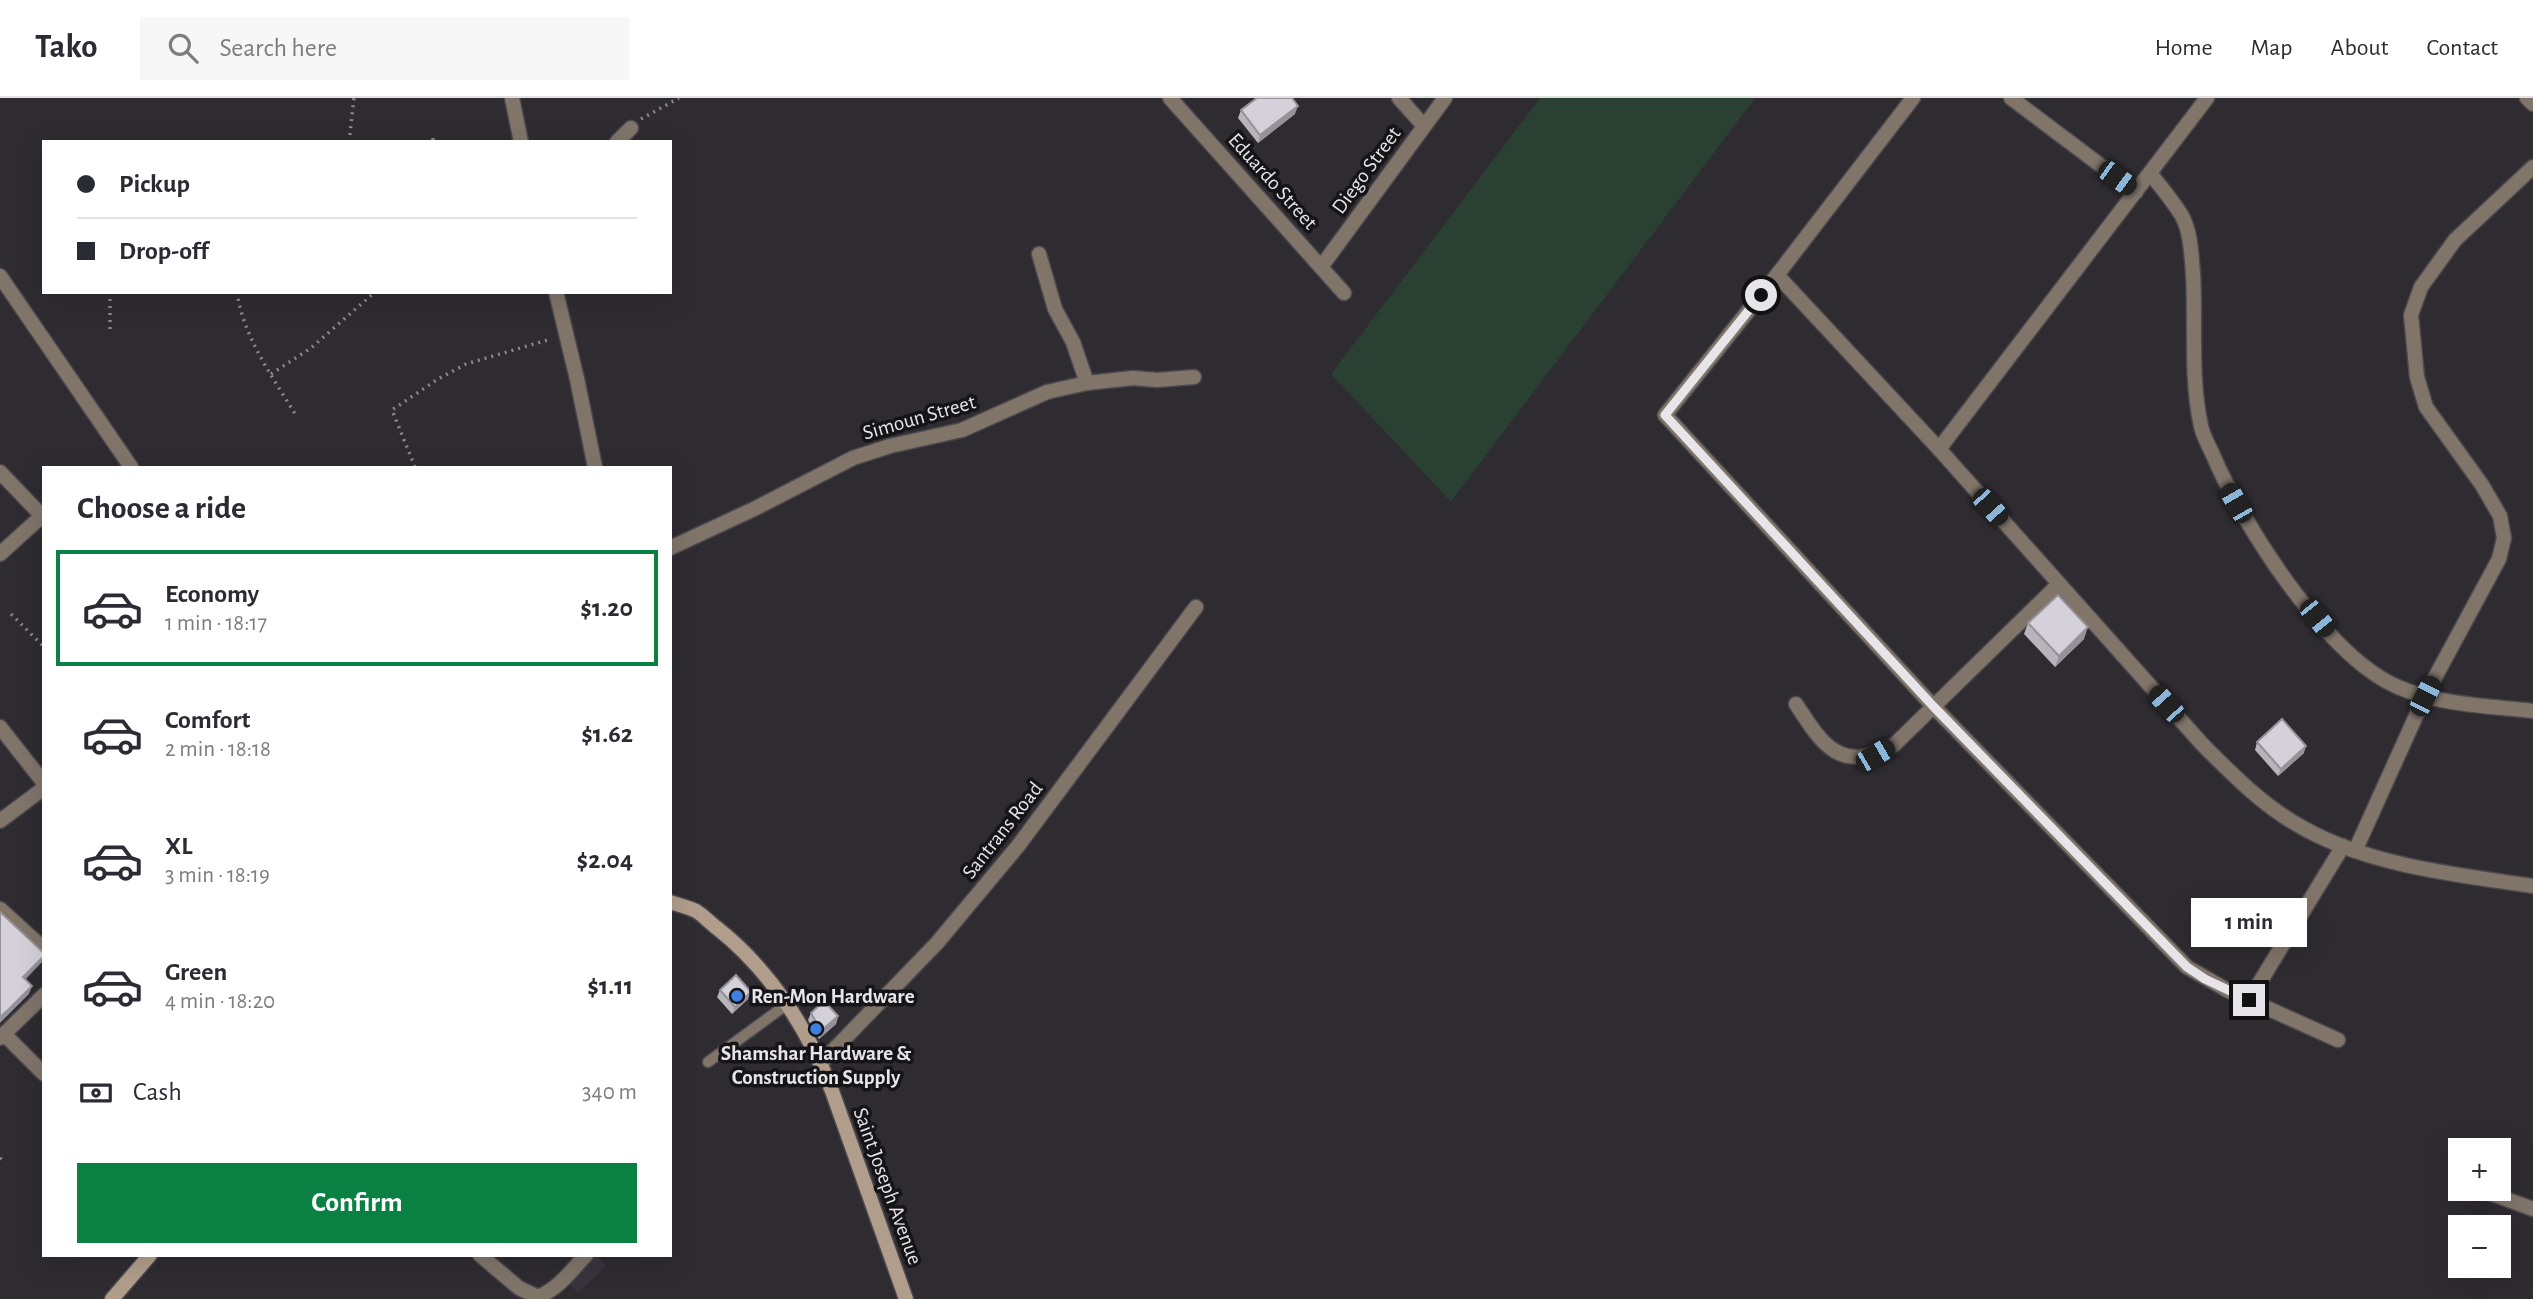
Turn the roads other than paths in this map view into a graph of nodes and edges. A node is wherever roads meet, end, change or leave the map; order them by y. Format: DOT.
graph roads {
  1 [pos="512,98"];
  2 [pos="1170,98"];
  3 [pos="1399,98"];
  4 [pos="1445,98"];
  5 [pos="1913,98"];
  6 [pos="2011,98"];
  7 [pos="2207,98"];
  8 [pos="2527,98"];
  9 [pos="2533,104"];
  10 [pos="1424,126"];
  11 [pos="631,128"];
  12 [pos="521,140"];
  13 [pos="619,140"];
  14 [pos="2533,166"];
  15 [pos="2150,173"];
  16 [pos="2136,192"];
  17 [pos="1039,254"];
  18 [pos="1321,267"];
  19 [pos="1777,275"];
  20 [pos="0,276"];
  21 [pos="1345,293"];
  22 [pos="556,294"];
  23 [pos="1194,377"];
  24 [pos="1087,383"];
  25 [pos="1939,449"];
  26 [pos="130,466"];
  27 [pos="595,466"];
  28 [pos="0,472"];
  29 [pos="42,516"];
  30 [pos="42,518"];
  31 [pos="672,547"];
  32 [pos="0,554"];
  33 [pos="2059,584"];
  34 [pos="1196,607"];
  35 [pos="2425,696"];
  36 [pos="1796,704"];
  37 [pos="1933,706"];
  38 [pos="2533,711"];
  39 [pos="0,727"];
  40 [pos="42,782"];
  41 [pos="42,787"];
  42 [pos="0,821"];
  43 [pos="2349,848"];
  44 [pos="2533,886"];
  45 [pos="672,903"];
  46 [pos="0,909"];
  47 [pos="42,947"];
  48 [pos="42,997"];
  49 [pos="2249,1000"];
  50 [pos="786,1005"];
  51 [pos="2,1036"];
  52 [pos="2338,1040"];
  53 [pos="708,1062"];
  54 [pos="821,1062"];
  55 [pos="42,1072"];
  56 [pos="2511,1201"];
  57 [pos="2533,1209"];
  58 [pos="148,1257"];
  59 [pos="482,1257"];
  60 [pos="584,1257"];
  61 [pos="112,1299"];
  62 [pos="906,1299"];
  1 -- 12 [label="street"];
  2 -- 18 [label="street, Eduardo Street"];
  3 -- 10 [label="street"];
  4 -- 10 [label="street, Diego Street"];
  5 -- 19 [label="street"];
  6 -- 16 [label="street"];
  7 -- 15 [label="street"];
  8 -- 9 [label="street"];
  10 -- 18 [label="street, Diego Street"];
  11 -- 13 [label="street"];
  14 -- 35 [label="street"];
  15 -- 16 [label="street"];
  15 -- 35 [label="street"];
  16 -- 25 [label="street"];
  17 -- 24 [label="street"];
  18 -- 21 [label="street, Eduardo Street"];
  19 -- 25 [label="street"];
  19 -- 37 [label="street"];
  20 -- 26 [label="street"];
  22 -- 27 [label="street"];
  23 -- 24 [label="street, Simoun Street"];
  24 -- 31 [label="street, Simoun Street"];
  25 -- 33 [label="street"];
  28 -- 29 [label="street"];
  30 -- 32 [label="street"];
  33 -- 37 [label="street"];
  33 -- 43 [label="street"];
  34 -- 54 [label="street, Santrans Road"];
  35 -- 38 [label="street"];
  35 -- 43 [label="street"];
  36 -- 37 [label="street"];
  37 -- 49 [label="street"];
  39 -- 40 [label="street"];
  41 -- 42 [label="street"];
  43 -- 44 [label="street"];
  43 -- 49 [label="street"];
  45 -- 50 [label="main road, Saint Joseph Avenue"];
  46 -- 47 [label="street"];
  48 -- 51 [label="street"];
  49 -- 52 [label="street"];
  50 -- 53 [label="lane"];
  50 -- 54 [label="main road, Saint Joseph Avenue"];
  51 -- 55 [label="street"];
  54 -- 62 [label="main road, Saint Joseph Avenue"];
  56 -- 57 [label="street"];
  58 -- 61 [label="main road"];
  59 -- 60 [label="street"];
}
